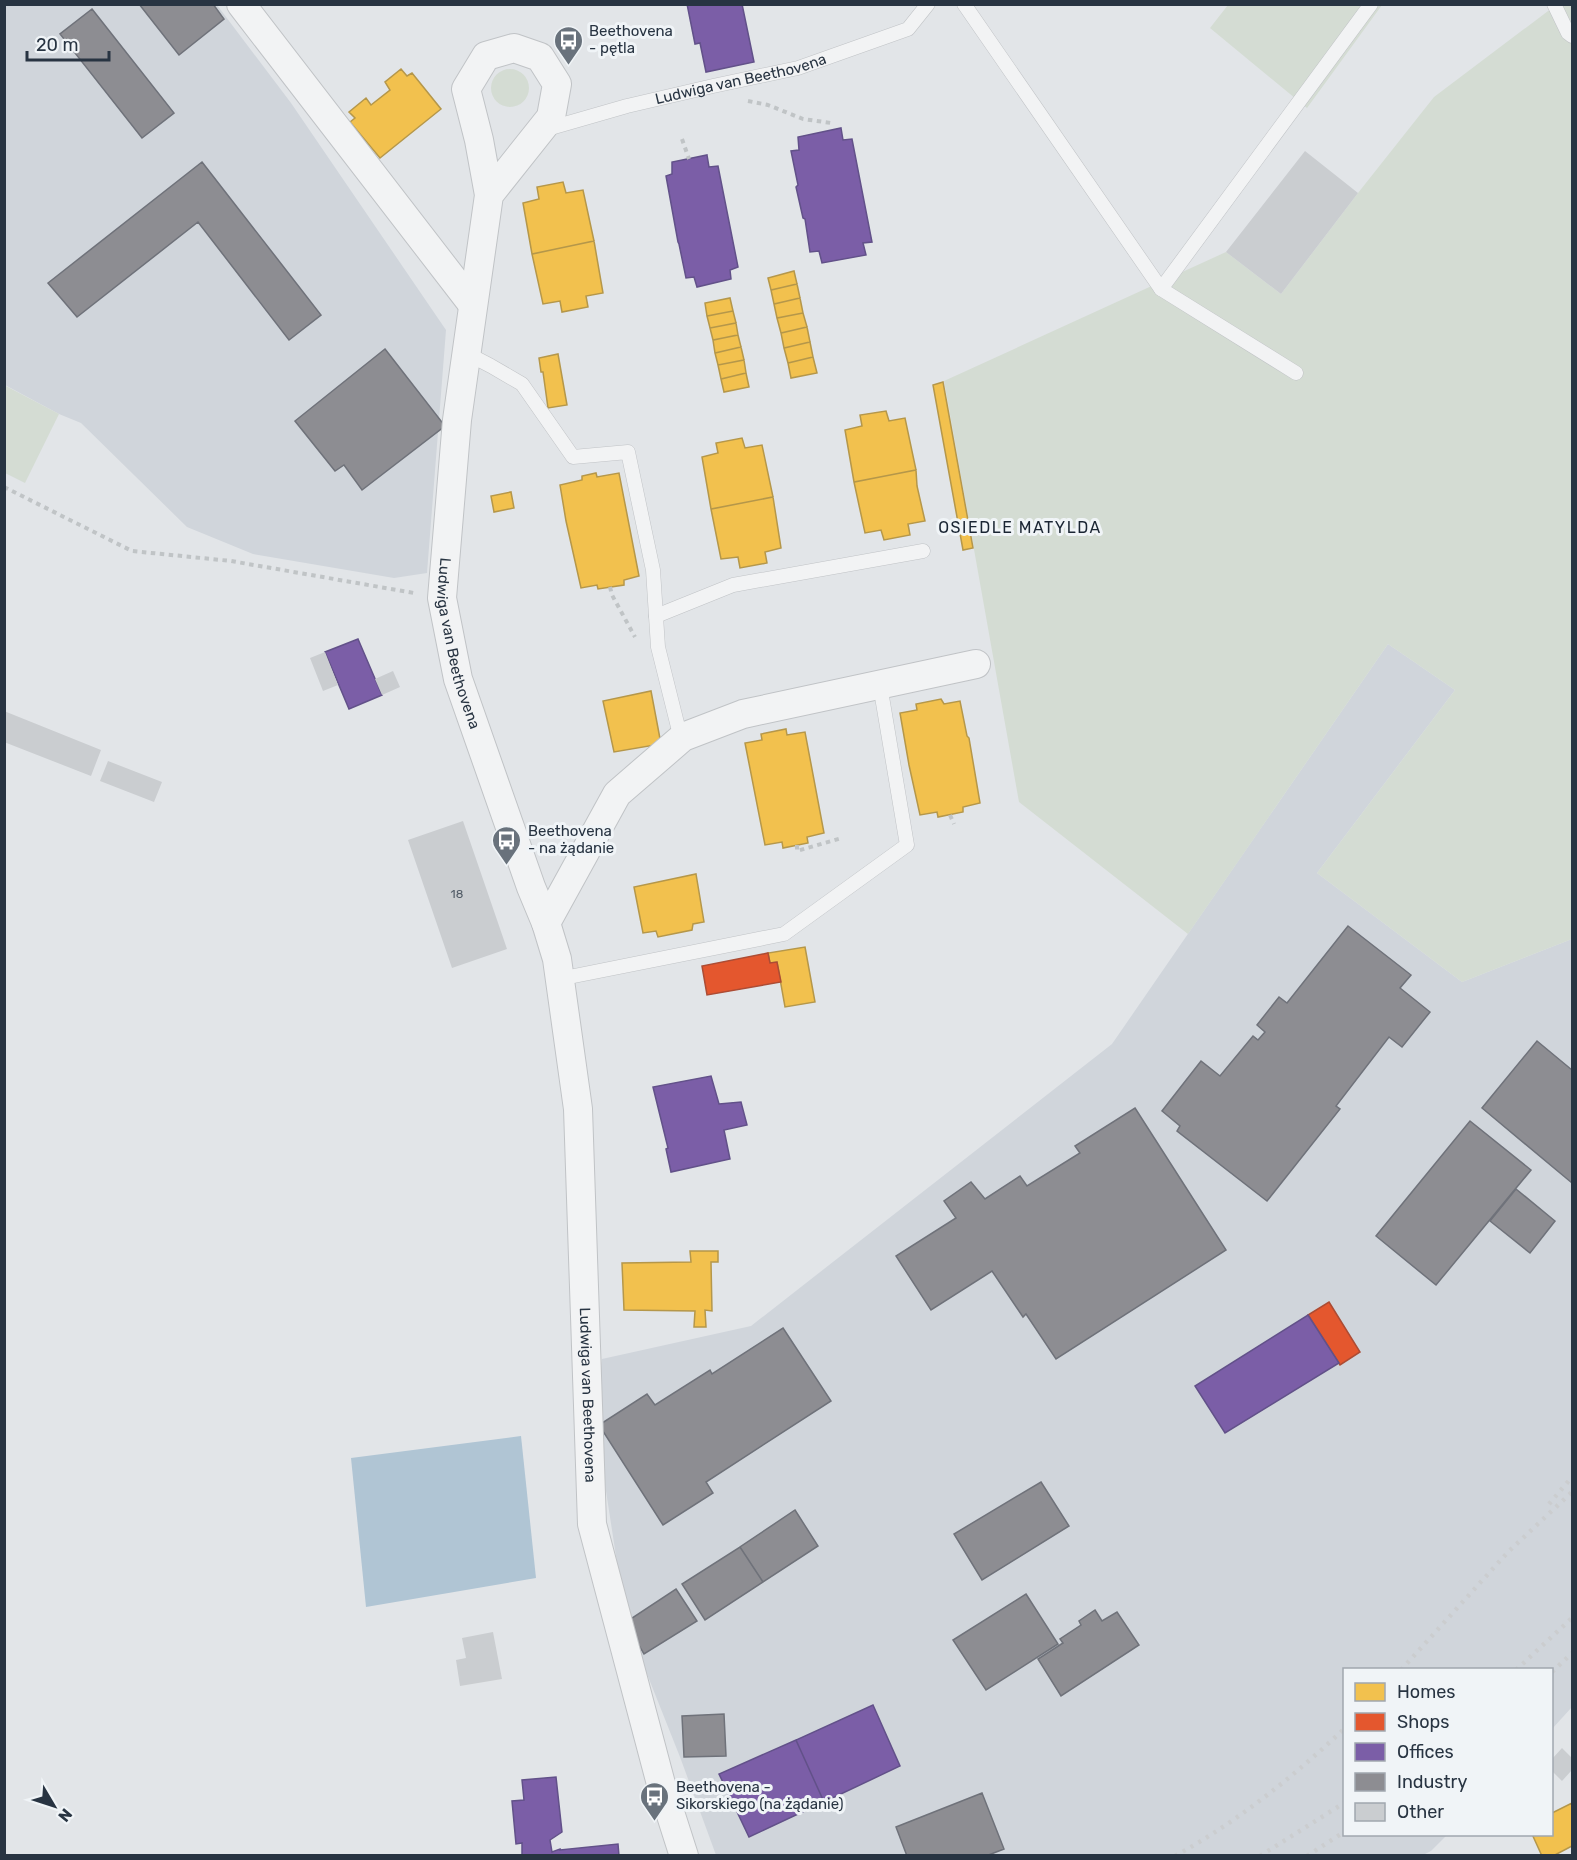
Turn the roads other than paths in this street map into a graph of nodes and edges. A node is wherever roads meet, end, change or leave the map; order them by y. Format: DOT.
graph roads {
  1 [pos="241,4"];
  2 [pos="928,4"];
  3 [pos="964,4"];
  4 [pos="1371,4"];
  5 [pos="1554,4"];
  6 [pos="1572,36"];
  7 [pos="540,131"];
  8 [pos="489,195"];
  9 [pos="1161,289"];
  10 [pos="473,305"];
  11 [pos="466,353"];
  12 [pos="1296,373"];
  13 [pos="923,551"];
  14 [pos="656,616"];
  15 [pos="976,664"];
  16 [pos="880,685"];
  17 [pos="681,739"];
  18 [pos="546,923"];
  19 [pos="559,979"];
  20 [pos="684,1856"];
  1 -- 10 [label="street"];
  2 -- 7 [label="lane, Ludwiga van Beethovena"];
  3 -- 9 [label="lane"];
  4 -- 9 [label="lane"];
  5 -- 6 [label="lane"];
  7 -- 8 [label="street, Ludwiga van Beethovena"];
  7 -- 8 [label="street, Ludwiga van Beethovena"];
  8 -- 10 [label="street, Ludwiga van Beethovena"];
  9 -- 12 [label="lane"];
  10 -- 11 [label="street, Ludwiga van Beethovena"];
  11 -- 14 [label="lane"];
  11 -- 18 [label="street, Ludwiga van Beethovena"];
  13 -- 14 [label="lane"];
  14 -- 17 [label="lane"];
  15 -- 16 [label="street"];
  16 -- 17 [label="street"];
  16 -- 19 [label="lane"];
  17 -- 18 [label="street"];
  18 -- 19 [label="street, Ludwiga van Beethovena"];
  19 -- 20 [label="street, Ludwiga van Beethovena"];
}
